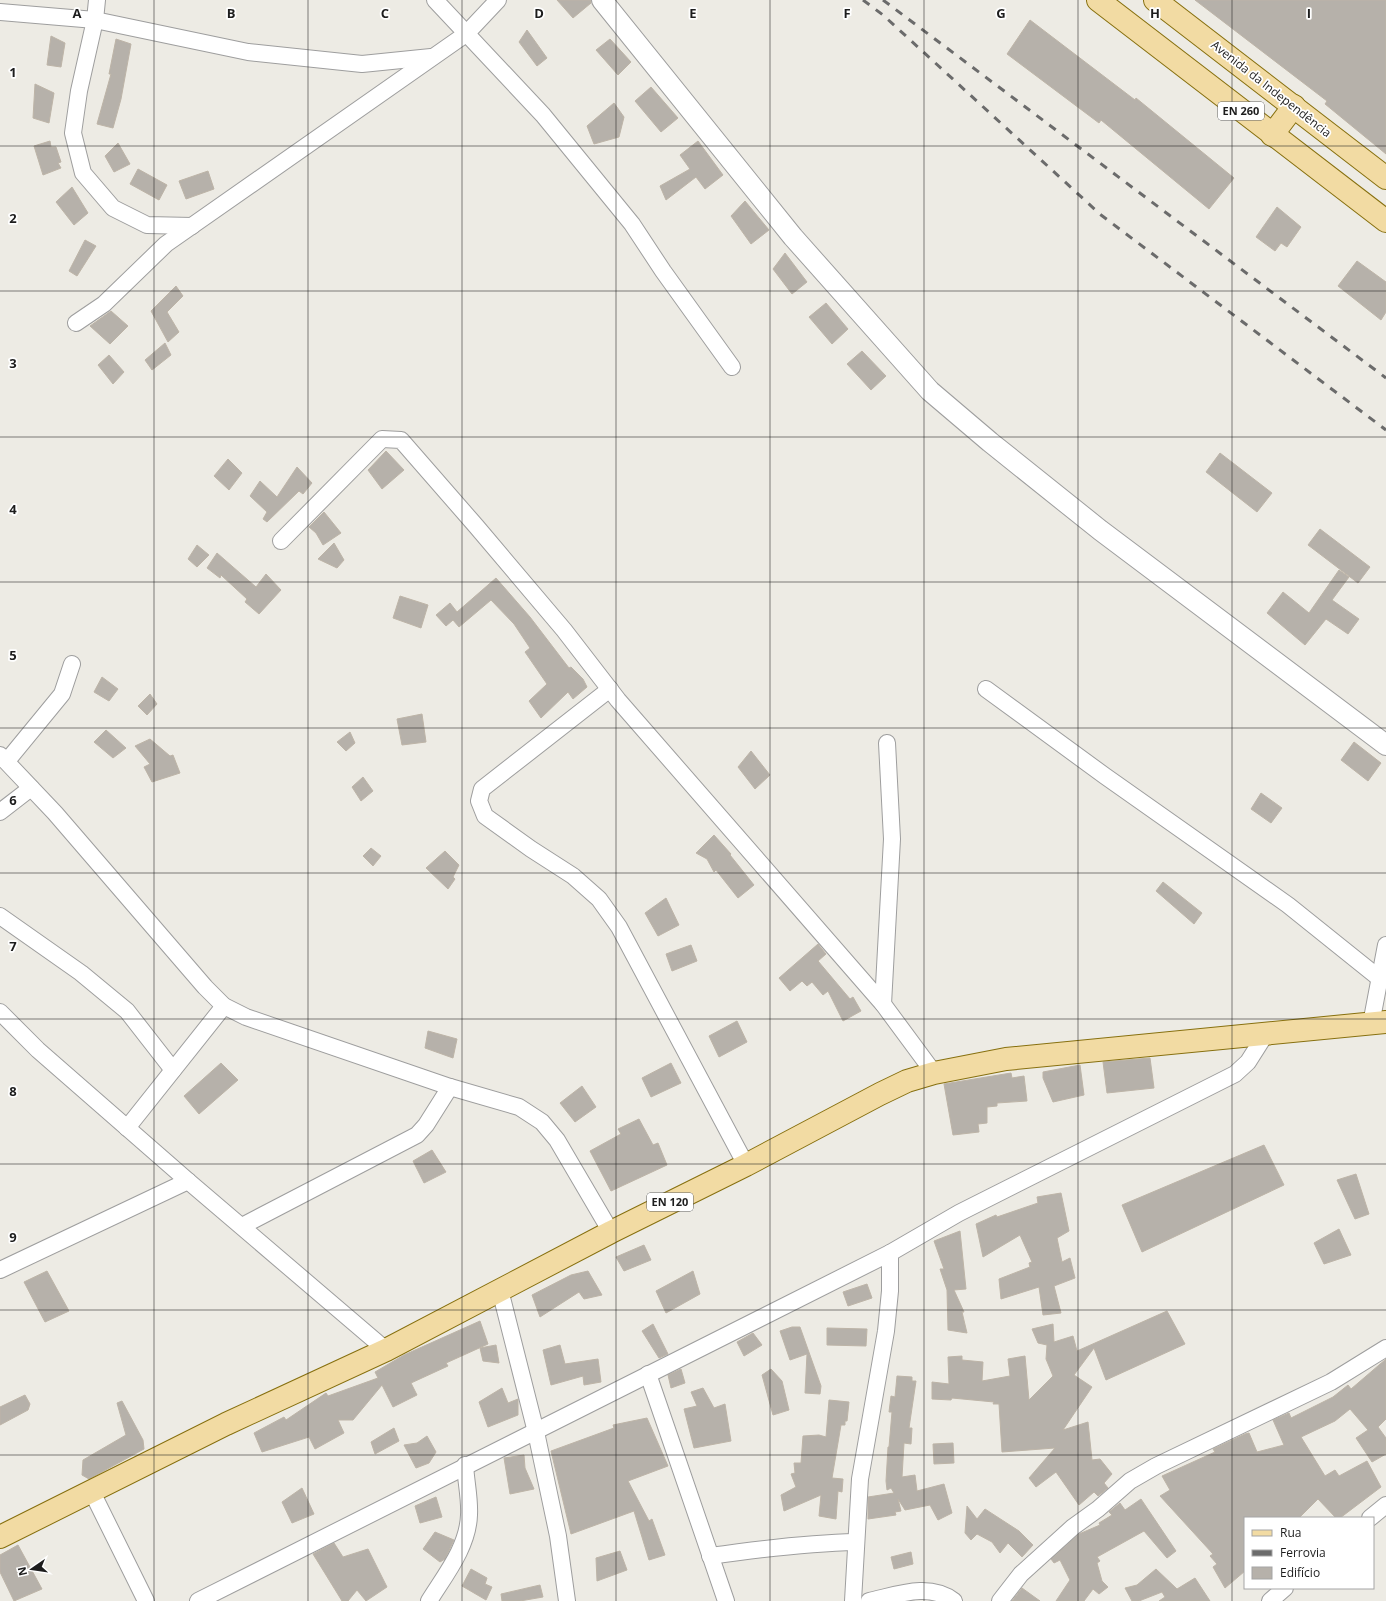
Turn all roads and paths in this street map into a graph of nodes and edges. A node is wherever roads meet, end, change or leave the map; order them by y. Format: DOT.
graph roads {
  1 [pos="97,0"];
  2 [pos="435,0"];
  3 [pos="498,0"];
  4 [pos="602,0"];
  5 [pos="1098,0"];
  6 [pos="1155,0"];
  7 [pos="0,12"];
  8 [pos="95,20"];
  9 [pos="466,34"];
  10 [pos="433,57"];
  11 [pos="1294,106"];
  12 [pos="1272,135"];
  13 [pos="1386,178"];
  14 [pos="1386,221"];
  15 [pos="192,226"];
  16 [pos="76,323"];
  17 [pos="732,367"];
  18 [pos="281,542"];
  19 [pos="72,664"];
  20 [pos="610,689"];
  21 [pos="986,689"];
  22 [pos="887,743"];
  23 [pos="1386,745"];
  24 [pos="3,758"];
  25 [pos="31,788"];
  26 [pos="0,812"];
  27 [pos="0,916"];
  28 [pos="1386,945"];
  29 [pos="1379,978"];
  30 [pos="883,1004"];
  31 [pos="224,1006"];
  32 [pos="0,1012"];
  33 [pos="1378,1023"];
  34 [pos="1267,1032"];
  35 [pos="173,1070"];
  36 [pos="934,1073"];
  37 [pos="450,1087"];
  38 [pos="127,1128"];
  39 [pos="746,1164"];
  40 [pos="188,1181"];
  41 [pos="242,1226"];
  42 [pos="611,1232"];
  43 [pos="890,1253"];
  44 [pos="0,1270"];
  45 [pos="500,1290"];
  46 [pos="1386,1348"];
  47 [pos="386,1350"];
  48 [pos="648,1374"];
  49 [pos="536,1432"];
  50 [pos="465,1465"];
  51 [pos="91,1490"];
  52 [pos="1386,1505"];
  53 [pos="1371,1517"];
  54 [pos="0,1537"];
  55 [pos="856,1542"];
  56 [pos="710,1556"];
  57 [pos="1283,1589"];
  58 [pos="146,1601"];
  59 [pos="198,1601"];
  60 [pos="429,1601"];
  61 [pos="567,1601"];
  62 [pos="726,1601"];
  63 [pos="853,1601"];
  64 [pos="869,1601"];
  65 [pos="954,1601"];
  66 [pos="1000,1601"];
  67 [pos="1270,1601"];
  1 -- 8 [label="street"];
  2 -- 9 [label="street"];
  3 -- 9 [label="street"];
  4 -- 23 [label="street"];
  5 -- 12 [label="main road, EN 260"];
  6 -- 11 [label="main road, Avenida da Independência / EN 260"];
  7 -- 8 [label="street"];
  8 -- 10 [label="street"];
  8 -- 15 [label="street"];
  9 -- 10 [label="street"];
  9 -- 17 [label="street"];
  10 -- 15 [label="street"];
  11 -- 12 [label="main road"];
  11 -- 13 [label="main road, Avenida da Independência / EN 260"];
  12 -- 14 [label="main road, EN 260"];
  15 -- 16 [label="street"];
  18 -- 20 [label="street"];
  19 -- 24 [label="street"];
  20 -- 30 [label="street"];
  20 -- 39 [label="street"];
  21 -- 29 [label="street"];
  22 -- 30 [label="street"];
  24 -- 25 [label="street"];
  25 -- 26 [label="street"];
  25 -- 31 [label="street"];
  27 -- 35 [label="street"];
  28 -- 29 [label="street"];
  29 -- 33 [label="street"];
  30 -- 36 [label="street"];
  31 -- 35 [label="street"];
  31 -- 37 [label="street"];
  32 -- 38 [label="street"];
  33 -- 34 [label="main road, EN 120"];
  34 -- 36 [label="main road, EN 120"];
  34 -- 43 [label="street"];
  35 -- 38 [label="street"];
  36 -- 39 [label="main road, EN 120"];
  37 -- 41 [label="street"];
  37 -- 42 [label="street"];
  38 -- 40 [label="street"];
  39 -- 42 [label="main road, EN 120"];
  40 -- 41 [label="street"];
  40 -- 44 [label="street"];
  41 -- 47 [label="street"];
  42 -- 45 [label="main road, EN 120"];
  43 -- 48 [label="street"];
  43 -- 55 [label="street"];
  45 -- 47 [label="main road, EN 120"];
  45 -- 49 [label="street"];
  46 -- 66 [label="street"];
  47 -- 51 [label="main road, EN 120"];
  48 -- 49 [label="street"];
  48 -- 56 [label="street"];
  49 -- 50 [label="street"];
  49 -- 61 [label="street"];
  50 -- 59 [label="street"];
  50 -- 60 [label="street"];
  51 -- 54 [label="main road, EN 120"];
  51 -- 58 [label="street"];
  52 -- 53 [label="street"];
  55 -- 56 [label="street"];
  55 -- 63 [label="street"];
  56 -- 62 [label="street"];
  57 -- 67 [label="street"];
  64 -- 65 [label="street"];
}
